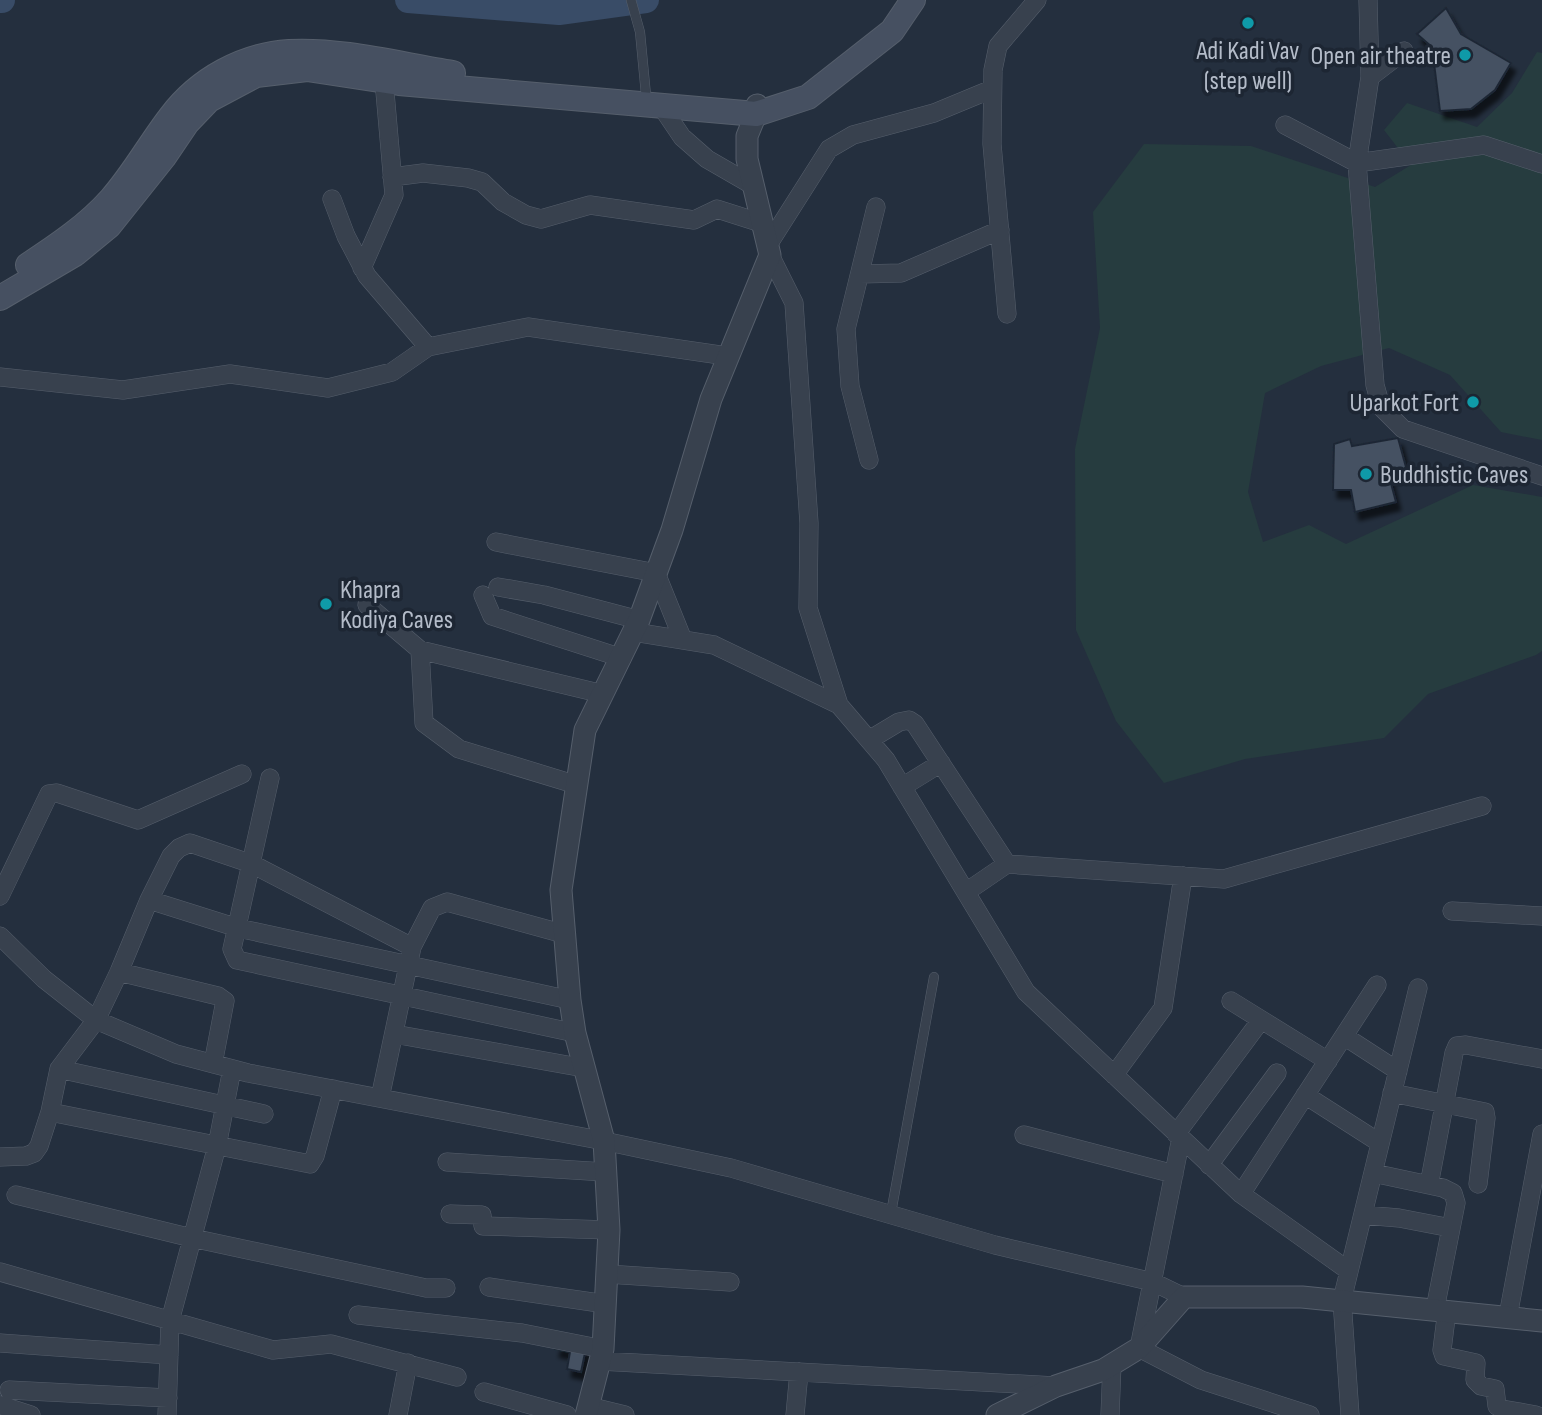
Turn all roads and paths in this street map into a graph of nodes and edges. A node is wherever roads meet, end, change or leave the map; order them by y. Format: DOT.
graph roads {
  1 [pos="631,0"];
  2 [pos="895,0"];
  3 [pos="913,0"];
  4 [pos="1037,0"];
  5 [pos="1368,0"];
  6 [pos="1404,51"];
  7 [pos="1370,77"];
  8 [pos="384,81"];
  9 [pos="992,89"];
  10 [pos="653,101"];
  11 [pos="756,109"];
  12 [pos="1285,125"];
  13 [pos="1357,163"];
  14 [pos="1542,164"];
  15 [pos="392,177"];
  16 [pos="752,185"];
  17 [pos="332,199"];
  18 [pos="876,206"];
  19 [pos="764,224"];
  20 [pos="999,230"];
  21 [pos="769,250"];
  22 [pos="362,268"];
  23 [pos="860,274"];
  24 [pos="0,281"];
  25 [pos="0,298"];
  26 [pos="1007,314"];
  27 [pos="428,347"];
  28 [pos="727,356"];
  29 [pos="0,377"];
  30 [pos="869,460"];
  31 [pos="1542,476"];
  32 [pos="496,542"];
  33 [pos="656,573"];
  34 [pos="367,605"];
  35 [pos="636,626"];
  36 [pos="684,640"];
  37 [pos="420,650"];
  38 [pos="622,658"];
  39 [pos="603,694"];
  40 [pos="839,705"];
  41 [pos="869,740"];
  42 [pos="940,763"];
  43 [pos="242,774"];
  44 [pos="270,778"];
  45 [pos="577,785"];
  46 [pos="902,787"];
  47 [pos="1482,806"];
  48 [pos="252,864"];
  49 [pos="1007,864"];
  50 [pos="1183,876"];
  51 [pos="966,892"];
  52 [pos="0,896"];
  53 [pos="149,900"];
  54 [pos="1452,911"];
  55 [pos="1542,916"];
  56 [pos="238,928"];
  57 [pos="564,934"];
  58 [pos="0,936"];
  59 [pos="412,947"];
  60 [pos="408,965"];
  61 [pos="119,972"];
  62 [pos="934,977"];
  63 [pos="1377,985"];
  64 [pos="1418,988"];
  65 [pos="402,995"];
  66 [pos="570,1000"];
  67 [pos="1231,1001"];
  68 [pos="96,1020"];
  69 [pos="1261,1020"];
  70 [pos="575,1033"];
  71 [pos="394,1034"];
  72 [pos="1344,1036"];
  73 [pos="1542,1059"];
  74 [pos="1328,1061"];
  75 [pos="214,1064"];
  76 [pos="584,1068"];
  77 [pos="59,1069"];
  78 [pos="232,1069"];
  79 [pos="1398,1071"];
  80 [pos="1277,1073"];
  81 [pos="1114,1075"];
  82 [pos="333,1089"];
  83 [pos="1392,1093"];
  84 [pos="1305,1095"];
  85 [pos="380,1098"];
  86 [pos="1444,1103"];
  87 [pos="225,1104"];
  88 [pos="50,1112"];
  89 [pos="264,1114"];
  90 [pos="1542,1134"];
  91 [pos="1024,1135"];
  92 [pos="1179,1136"];
  93 [pos="604,1141"];
  94 [pos="1380,1143"];
  95 [pos="217,1146"];
  96 [pos="0,1157"];
  97 [pos="447,1162"];
  98 [pos="1209,1165"];
  99 [pos="605,1172"];
  100 [pos="1373,1173"];
  101 [pos="1174,1174"];
  102 [pos="1478,1184"];
  103 [pos="1429,1185"];
  104 [pos="1241,1194"];
  105 [pos="16,1195"];
  106 [pos="891,1213"];
  107 [pos="450,1214"];
  108 [pos="1363,1215"];
  109 [pos="1451,1228"];
  110 [pos="609,1230"];
  111 [pos="192,1238"];
  112 [pos="1349,1271"];
  113 [pos="0,1272"];
  114 [pos="607,1274"];
  115 [pos="730,1282"];
  116 [pos="1153,1282"];
  117 [pos="489,1287"];
  118 [pos="446,1288"];
  119 [pos="1184,1297"];
  120 [pos="1342,1300"];
  121 [pos="607,1304"];
  122 [pos="1441,1310"];
  123 [pos="358,1315"];
  124 [pos="1508,1316"];
  125 [pos="170,1321"];
  126 [pos="1542,1321"];
  127 [pos="0,1343"];
  128 [pos="1139,1348"];
  129 [pos="169,1355"];
  130 [pos="601,1355"];
  131 [pos="408,1363"];
  132 [pos="1112,1364"];
  133 [pos="799,1372"];
  134 [pos="457,1377"];
  135 [pos="1056,1386"];
  136 [pos="484,1392"];
  137 [pos="4,1397"];
  138 [pos="167,1407"];
  139 [pos="587,1411"];
  140 [pos="30,1415"];
  141 [pos="398,1415"];
  142 [pos="568,1415"];
  143 [pos="625,1415"];
  144 [pos="795,1415"];
  145 [pos="997,1415"];
  146 [pos="1111,1415"];
  147 [pos="1310,1415"];
  148 [pos="1350,1415"];
  149 [pos="1536,1415"];
  1 -- 10 [label="lane"];
  2 -- 11 [label="main road"];
  3 -- 11 [label="main road"];
  4 -- 9 [label="street"];
  5 -- 7 [label="street"];
  6 -- 7 [label="street"];
  7 -- 13 [label="street"];
  8 -- 10 [label="main road"];
  8 -- 15 [label="street"];
  8 -- 25 [label="main road"];
  9 -- 20 [label="street"];
  9 -- 21 [label="street"];
  10 -- 11 [label="main road"];
  10 -- 16 [label="street"];
  10 -- 24 [label="main road"];
  11 -- 16 [label="street"];
  12 -- 13 [label="street"];
  13 -- 14 [label="street"];
  13 -- 31 [label="street"];
  15 -- 19 [label="street"];
  15 -- 22 [label="street"];
  16 -- 19 [label="street"];
  17 -- 22 [label="street"];
  18 -- 23 [label="street"];
  19 -- 21 [label="street"];
  20 -- 23 [label="street"];
  20 -- 26 [label="street"];
  21 -- 28 [label="street"];
  21 -- 40 [label="street"];
  22 -- 27 [label="street"];
  23 -- 30 [label="street"];
  27 -- 28 [label="street"];
  27 -- 29 [label="street"];
  28 -- 33 [label="street"];
  32 -- 33 [label="street"];
  33 -- 35 [label="street"];
  33 -- 36 [label="street"];
  34 -- 37 [label="street"];
  35 -- 36 [label="street"];
  35 -- 38 [label="street"];
  35 -- 38 [label="street"];
  36 -- 40 [label="street"];
  37 -- 39 [label="street"];
  37 -- 45 [label="street"];
  38 -- 39 [label="street"];
  39 -- 45 [label="street"];
  40 -- 41 [label="street"];
  41 -- 42 [label="street"];
  41 -- 46 [label="street"];
  42 -- 46 [label="street"];
  42 -- 49 [label="street"];
  43 -- 52 [label="street"];
  44 -- 48 [label="street"];
  45 -- 57 [label="street"];
  46 -- 51 [label="street"];
  47 -- 50 [label="street"];
  48 -- 53 [label="street"];
  48 -- 56 [label="street"];
  48 -- 59 [label="street"];
  49 -- 50 [label="street"];
  49 -- 51 [label="street"];
  50 -- 81 [label="street"];
  51 -- 81 [label="street"];
  53 -- 56 [label="street"];
  53 -- 61 [label="street"];
  54 -- 55 [label="street"];
  56 -- 60 [label="street"];
  56 -- 65 [label="street"];
  57 -- 59 [label="street"];
  57 -- 66 [label="street"];
  58 -- 68 [label="street"];
  59 -- 60 [label="street"];
  60 -- 65 [label="street"];
  60 -- 66 [label="street"];
  61 -- 68 [label="street"];
  61 -- 75 [label="street"];
  62 -- 106 [label="lane"];
  63 -- 72 [label="street"];
  64 -- 79 [label="street"];
  65 -- 70 [label="street"];
  65 -- 71 [label="street"];
  66 -- 70 [label="street"];
  67 -- 69 [label="street"];
  68 -- 75 [label="street"];
  68 -- 77 [label="street"];
  69 -- 74 [label="street"];
  69 -- 92 [label="street"];
  70 -- 76 [label="street"];
  71 -- 76 [label="street"];
  71 -- 85 [label="street"];
  72 -- 74 [label="street"];
  72 -- 79 [label="street"];
  73 -- 86 [label="street"];
  74 -- 84 [label="street"];
  75 -- 78 [label="street"];
  76 -- 93 [label="street"];
  77 -- 87 [label="street"];
  77 -- 88 [label="street"];
  78 -- 82 [label="street"];
  78 -- 87 [label="street"];
  79 -- 83 [label="street"];
  80 -- 98 [label="street"];
  81 -- 92 [label="street"];
  82 -- 85 [label="street"];
  82 -- 95 [label="street"];
  83 -- 86 [label="street"];
  83 -- 94 [label="street"];
  84 -- 94 [label="street"];
  84 -- 104 [label="street"];
  85 -- 93 [label="street"];
  86 -- 102 [label="street"];
  86 -- 103 [label="street"];
  87 -- 89 [label="street"];
  87 -- 95 [label="street"];
  88 -- 95 [label="street"];
  88 -- 96 [label="street"];
  90 -- 124 [label="street"];
  91 -- 101 [label="street"];
  92 -- 98 [label="street"];
  92 -- 101 [label="street"];
  93 -- 99 [label="street"];
  93 -- 106 [label="street"];
  94 -- 100 [label="street"];
  95 -- 111 [label="street"];
  97 -- 99 [label="street"];
  98 -- 104 [label="street"];
  99 -- 110 [label="street"];
  100 -- 103 [label="street"];
  100 -- 108 [label="street"];
  101 -- 116 [label="street"];
  103 -- 109 [label="street"];
  104 -- 112 [label="street"];
  105 -- 111 [label="street"];
  106 -- 116 [label="street"];
  107 -- 110 [label="street"];
  108 -- 109 [label="street"];
  108 -- 112 [label="street"];
  109 -- 122 [label="street"];
  110 -- 114 [label="street"];
  111 -- 118 [label="street"];
  111 -- 125 [label="street"];
  112 -- 120 [label="street"];
  113 -- 125 [label="street"];
  114 -- 115 [label="street"];
  114 -- 121 [label="street"];
  116 -- 119 [label="street"];
  116 -- 128 [label="street"];
  117 -- 121 [label="street"];
  119 -- 120 [label="street"];
  119 -- 128 [label="street"];
  120 -- 122 [label="street"];
  120 -- 148 [label="street"];
  121 -- 130 [label="street"];
  122 -- 124 [label="street"];
  122 -- 149 [label="street"];
  123 -- 130 [label="street"];
  124 -- 126 [label="street"];
  125 -- 129 [label="street"];
  125 -- 131 [label="street"];
  127 -- 129 [label="street"];
  128 -- 132 [label="street"];
  128 -- 147 [label="street"];
  129 -- 138 [label="street"];
  130 -- 133 [label="street"];
  130 -- 139 [label="street"];
  131 -- 134 [label="street"];
  131 -- 141 [label="street"];
  132 -- 135 [label="street"];
  132 -- 146 [label="street"];
  133 -- 135 [label="street"];
  133 -- 144 [label="street"];
  135 -- 145 [label="street"];
  136 -- 142 [label="street"];
  137 -- 138 [label="street"];
  137 -- 140 [label="street"];
  139 -- 143 [label="street"];
}
